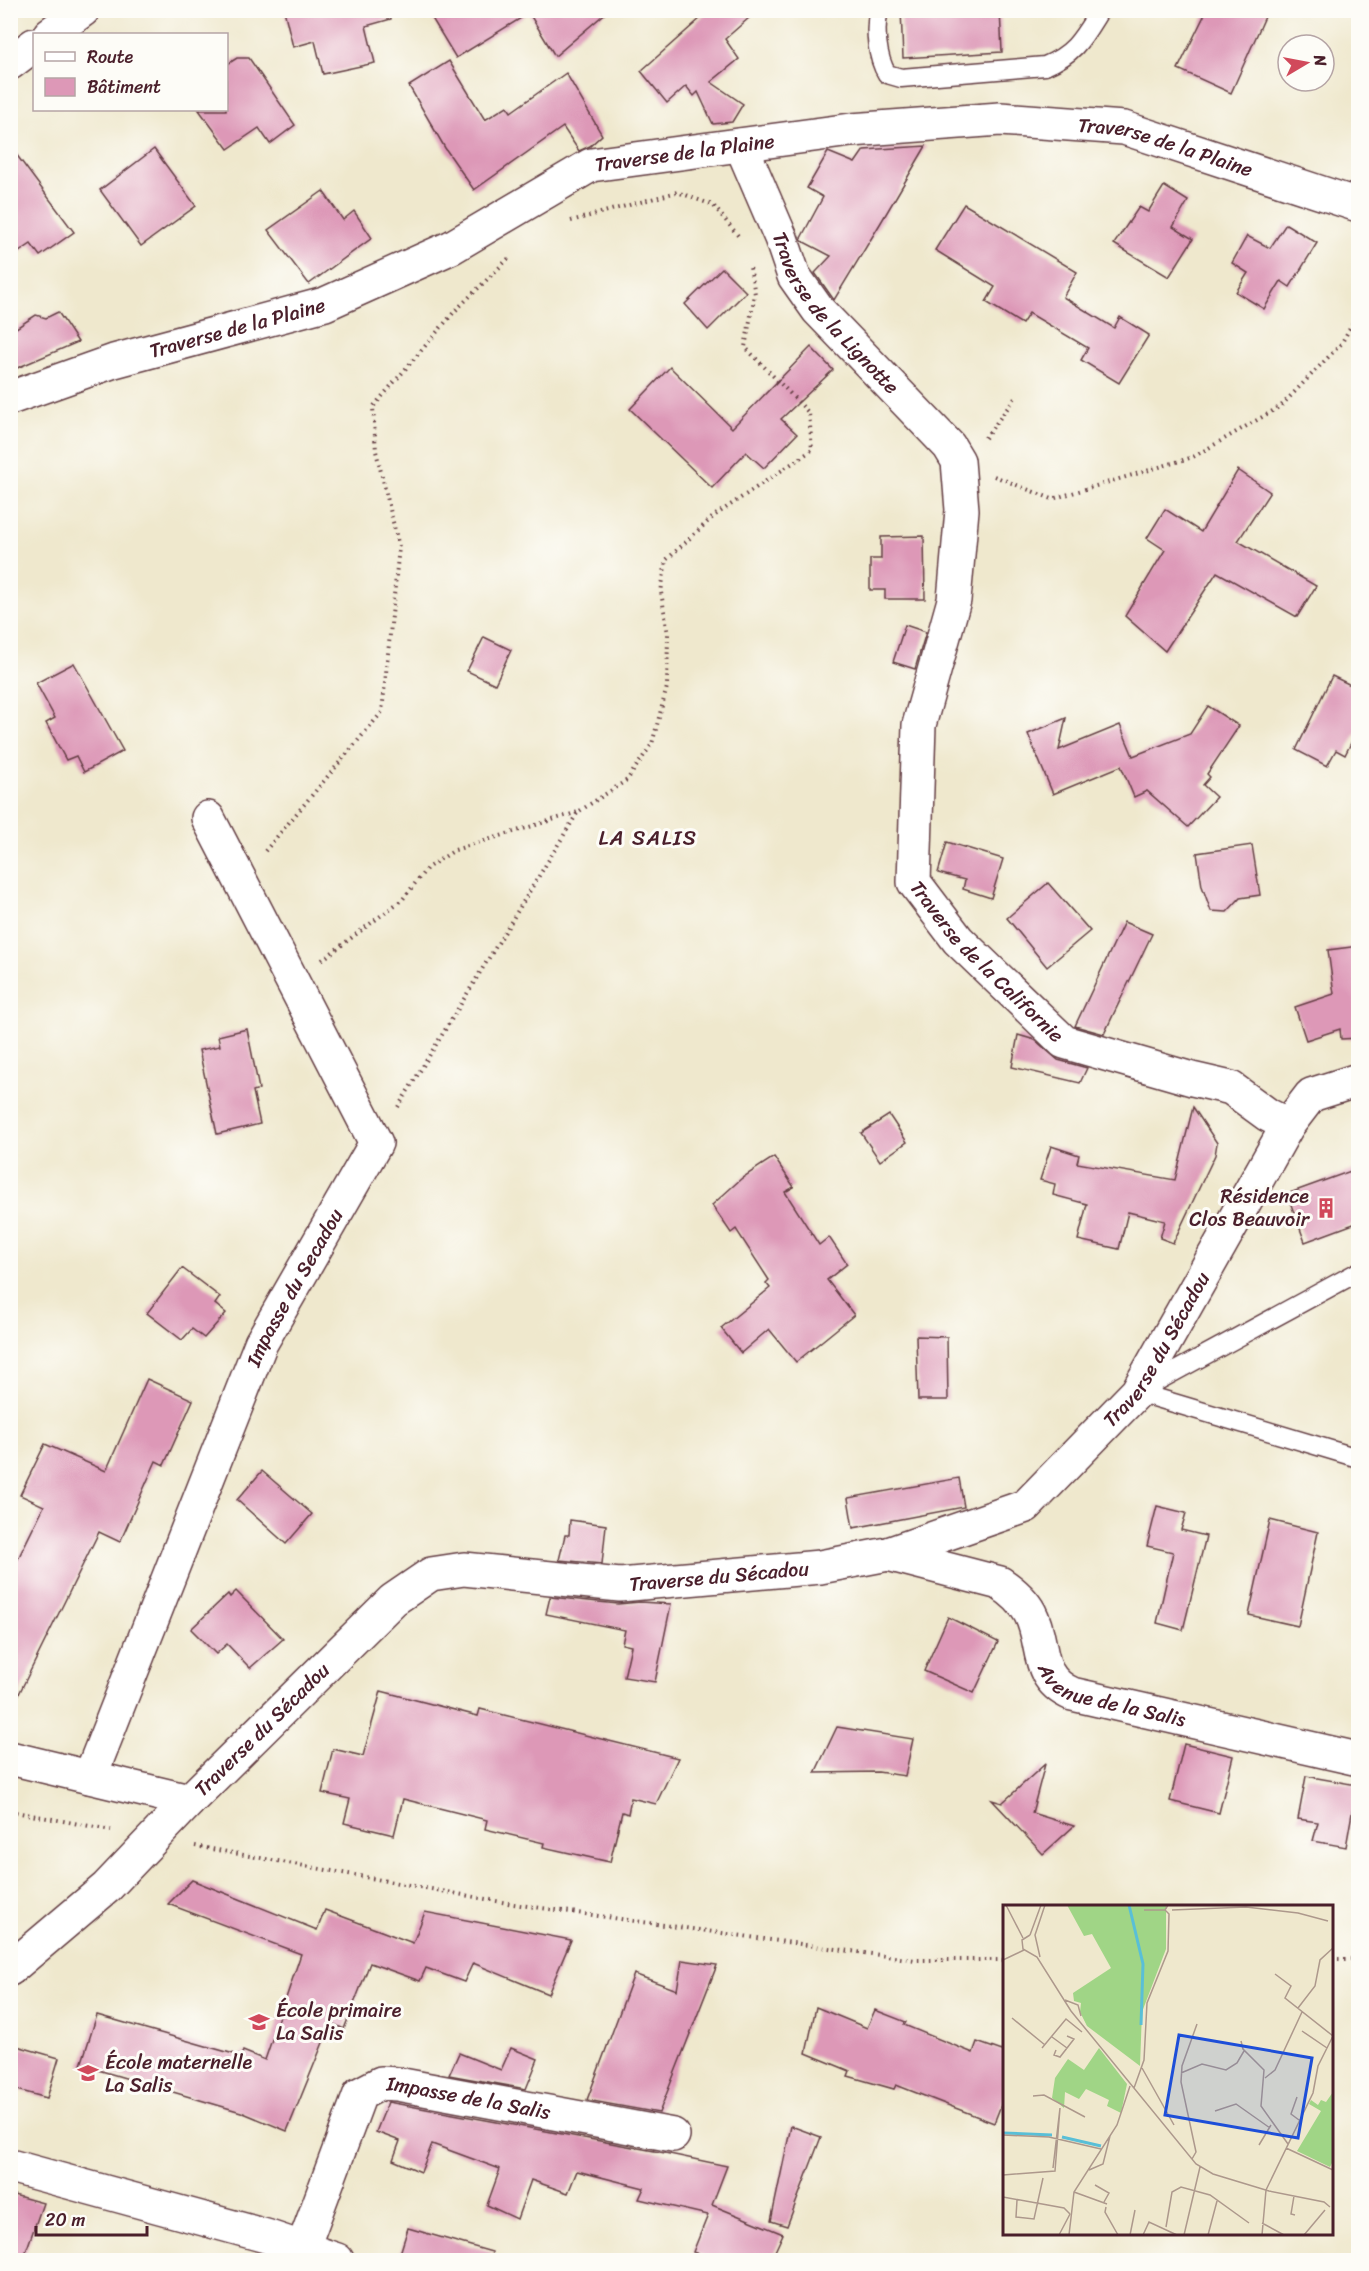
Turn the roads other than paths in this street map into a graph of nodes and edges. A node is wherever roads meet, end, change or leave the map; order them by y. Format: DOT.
graph roads {
  1 [pos="83,10"];
  2 [pos="879,10"];
  3 [pos="1100,10"];
  4 [pos="51,33"];
  5 [pos="33,46"];
  6 [pos="10,63"];
  7 [pos="741,145"];
  8 [pos="1359,205"];
  9 [pos="10,398"];
  10 [pos="958,461"];
  11 [pos="208,818"];
  12 [pos="1359,1080"];
  13 [pos="1288,1125"];
  14 [pos="1359,1272"];
  15 [pos="1137,1392"];
  16 [pos="1359,1458"];
  17 [pos="888,1554"];
  18 [pos="10,1758"];
  19 [pos="1359,1759"];
  20 [pos="90,1777"];
  21 [pos="189,1801"];
  22 [pos="10,1969"];
  23 [pos="673,2135"];
  24 [pos="10,2166"];
  25 [pos="302,2250"];
  26 [pos="337,2260"];
  1 -- 4 [label="street"];
  2 -- 3 [label="lane"];
  5 -- 6 [label="street"];
  7 -- 8 [label="street, Traverse de la Plaine"];
  7 -- 9 [label="street, Traverse de la Plaine"];
  7 -- 10 [label="street, Traverse de la Lignotte"];
  10 -- 13 [label="street, Traverse de la Californie"];
  11 -- 20 [label="street, Impasse du Secadou"];
  12 -- 13 [label="street, Traverse du Sécadou"];
  13 -- 15 [label="street, Traverse du Sécadou"];
  14 -- 15 [label="lane"];
  15 -- 16 [label="lane"];
  15 -- 17 [label="street, Traverse du Sécadou"];
  17 -- 19 [label="street, Avenue de la Salis"];
  17 -- 21 [label="street, Traverse du Sécadou"];
  18 -- 20 [label="street"];
  20 -- 21 [label="street"];
  21 -- 22 [label="street, Traverse du Sécadou"];
  23 -- 25 [label="street, Impasse de la Salis"];
  24 -- 25 [label="street"];
  25 -- 26 [label="street"];
}
